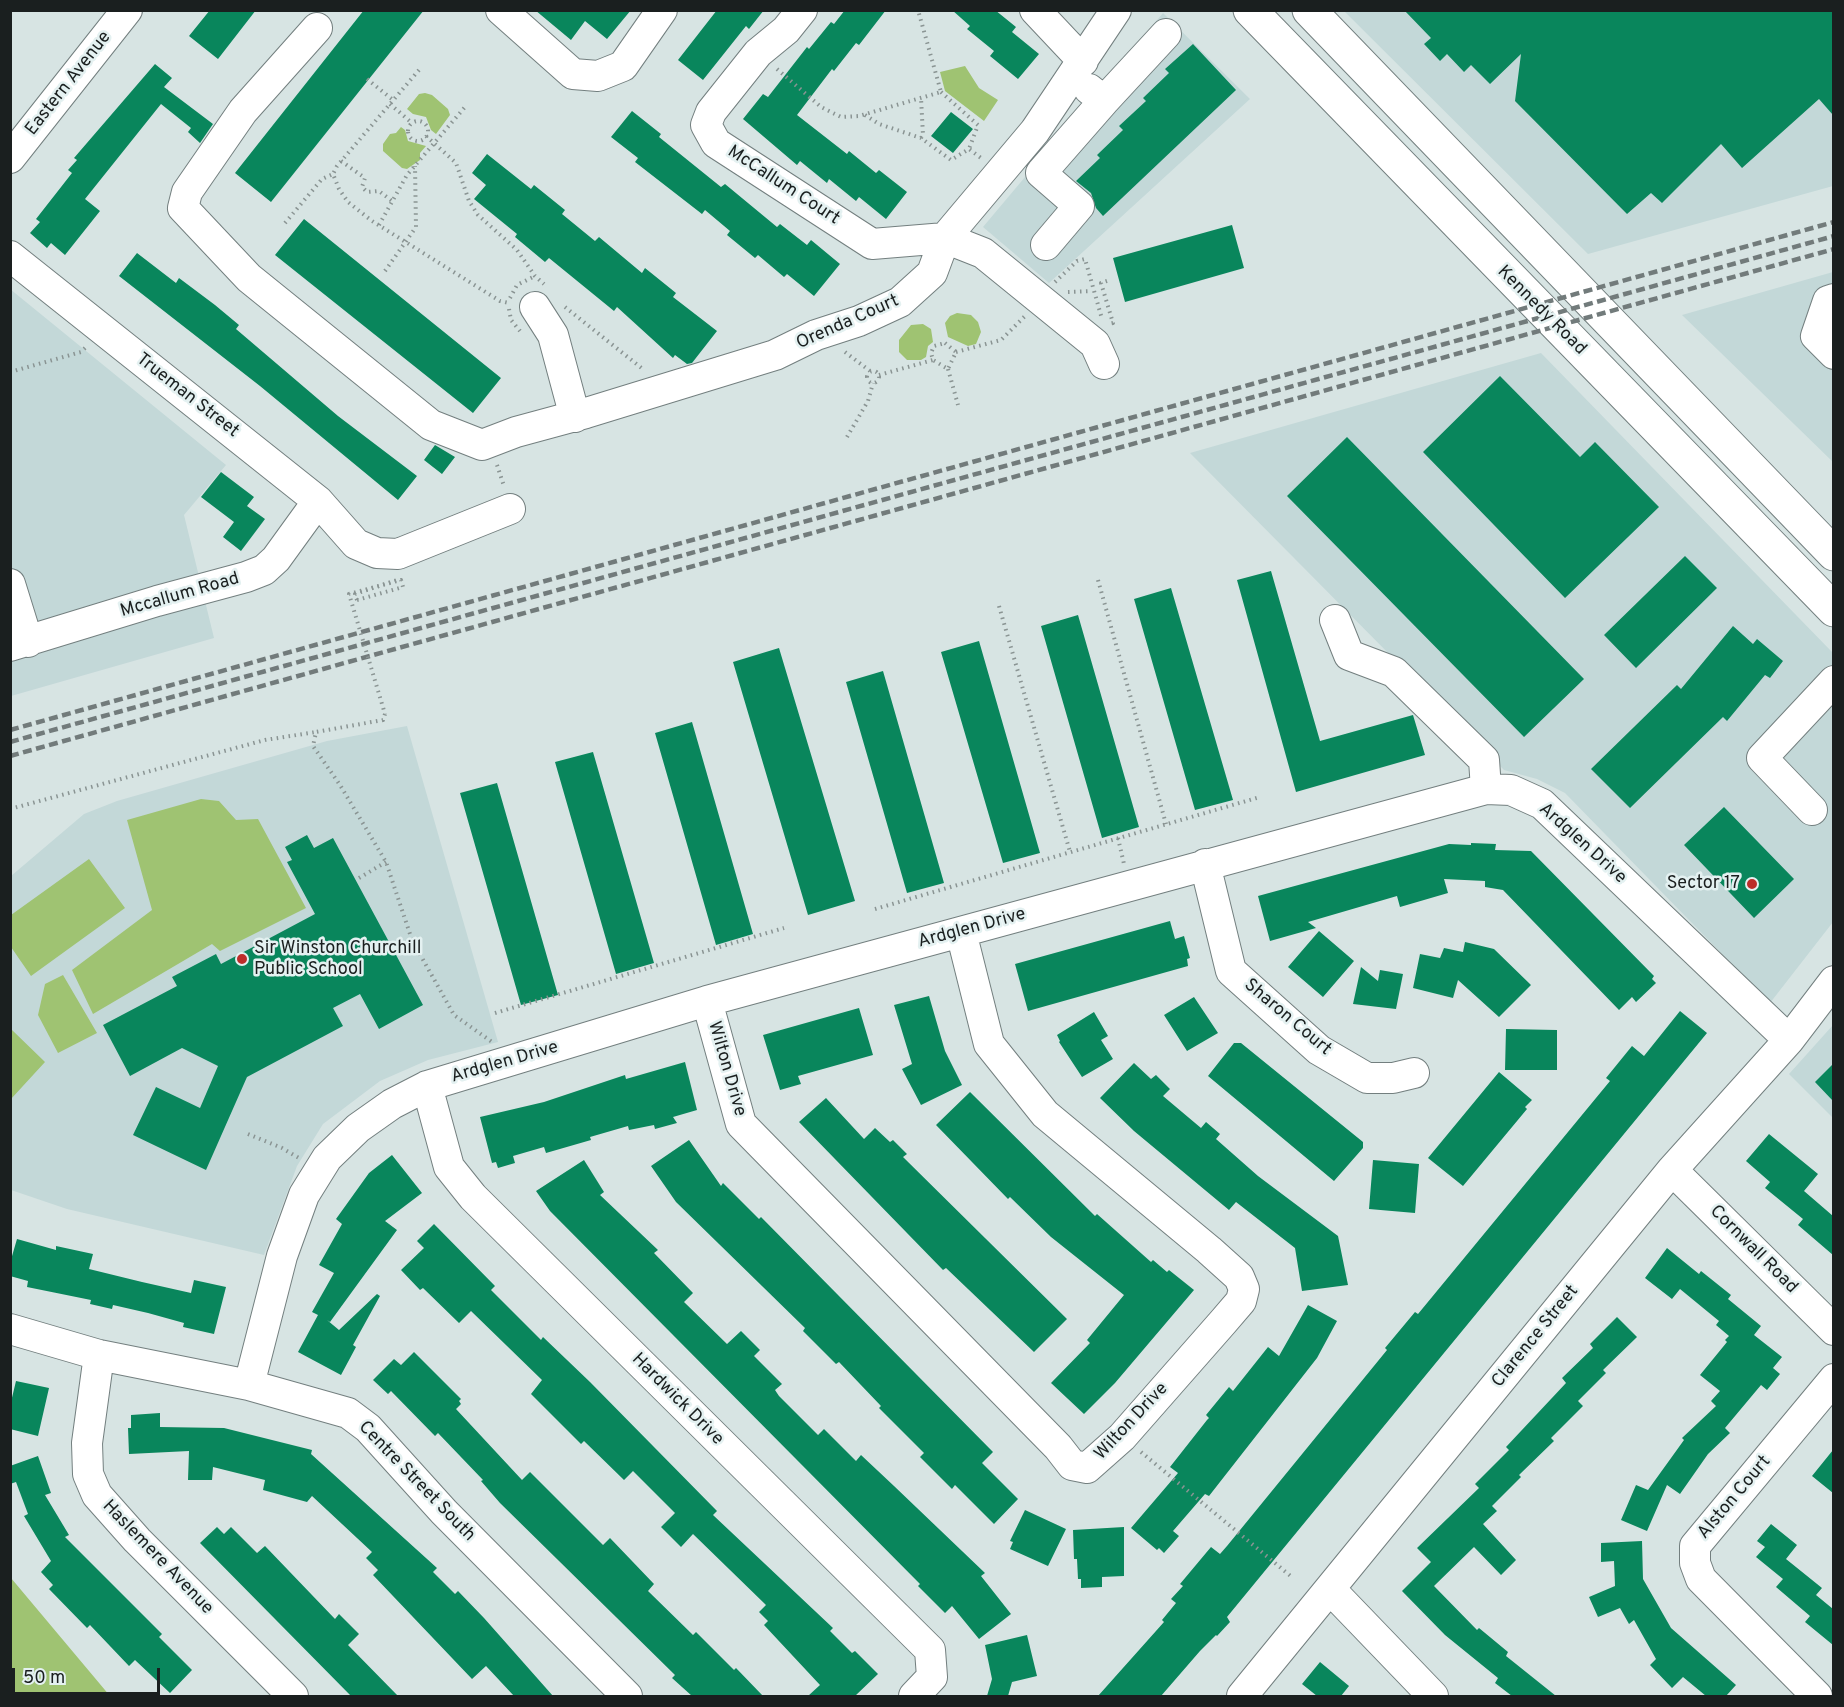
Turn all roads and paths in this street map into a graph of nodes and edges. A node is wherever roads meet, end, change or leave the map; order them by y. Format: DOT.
graph roads {
  1 [pos="127,10"];
  2 [pos="501,10"];
  3 [pos="662,10"];
  4 [pos="802,10"];
  5 [pos="918,10"];
  6 [pos="1035,10"];
  7 [pos="1116,10"];
  8 [pos="1250,10"];
  9 [pos="1310,10"];
  10 [pos="317,28"];
  11 [pos="1166,34"];
  12 [pos="758,53"];
  13 [pos="1078,68"];
  14 [pos="419,70"];
  15 [pos="367,80"];
  16 [pos="941,92"];
  17 [pos="921,98"];
  18 [pos="393,100"];
  19 [pos="1104,101"];
  20 [pos="390,104"];
  21 [pos="465,107"];
  22 [pos="864,115"];
  23 [pos="412,123"];
  24 [pos="426,136"];
  25 [pos="921,138"];
  26 [pos="433,143"];
  27 [pos="969,150"];
  28 [pos="10,158"];
  29 [pos="341,161"];
  30 [pos="1008,163"];
  31 [pos="414,166"];
  32 [pos="1041,173"];
  33 [pos="333,174"];
  34 [pos="392,201"];
  35 [pos="285,223"];
  36 [pos="379,225"];
  37 [pos="945,238"];
  38 [pos="405,242"];
  39 [pos="1046,245"];
  40 [pos="10,256"];
  41 [pos="386,271"];
  42 [pos="1107,281"];
  43 [pos="1092,291"];
  44 [pos="1052,293"];
  45 [pos="1833,299"];
  46 [pos="539,300"];
  47 [pos="104,330"];
  48 [pos="956,352"];
  49 [pos="1833,354"];
  50 [pos="933,360"];
  51 [pos="1104,364"];
  52 [pos="948,369"];
  53 [pos="10,372"];
  54 [pos="879,375"];
  55 [pos="873,383"];
  56 [pos="661,391"];
  57 [pos="958,405"];
  58 [pos="574,417"];
  59 [pos="847,437"];
  60 [pos="318,501"];
  61 [pos="510,509"];
  62 [pos="1833,554"];
  63 [pos="1098,580"];
  64 [pos="10,584"];
  65 [pos="357,600"];
  66 [pos="999,606"];
  67 [pos="1833,610"];
  68 [pos="1335,620"];
  69 [pos="19,644"];
  70 [pos="1833,681"];
  71 [pos="316,732"];
  72 [pos="1486,789"];
  73 [pos="1260,797"];
  74 [pos="10,809"];
  75 [pos="1812,810"];
  76 [pos="1166,824"];
  77 [pos="1118,838"];
  78 [pos="1070,852"];
  79 [pos="386,862"];
  80 [pos="1205,864"];
  81 [pos="1126,871"];
  82 [pos="359,878"];
  83 [pos="875,909"];
  84 [pos="784,928"];
  85 [pos="961,932"];
  86 [pos="1833,981"];
  87 [pos="707,1001"];
  88 [pos="495,1013"];
  89 [pos="1789,1040"];
  90 [pos="499,1066"];
  91 [pos="1414,1073"];
  92 [pos="427,1086"];
  93 [pos="248,1134"];
  94 [pos="304,1162"];
  95 [pos="1672,1170"];
  96 [pos="10,1329"];
  97 [pos="1833,1330"];
  98 [pos="99,1355"];
  99 [pos="1833,1379"];
  100 [pos="249,1385"];
  101 [pos="1122,1437"];
  102 [pos="1293,1578"];
  103 [pos="1330,1589"];
  104 [pos="293,1696"];
  105 [pos="627,1696"];
  106 [pos="914,1696"];
  107 [pos="1242,1696"];
  108 [pos="1433,1696"];
  109 [pos="1817,1696"];
  1 -- 28 [label="street, Eastern Avenue"];
  2 -- 3 [label="street"];
  4 -- 12 [label="street, McCallum Court"];
  5 -- 16 [label="path"];
  6 -- 13 [label="street"];
  7 -- 13 [label="street, Orenda Court"];
  8 -- 67 [label="main road, Kennedy Road"];
  9 -- 62 [label="main road"];
  10 -- 58 [label="street, Orenda Court"];
  11 -- 19 [label="street"];
  12 -- 22 [label="path"];
  12 -- 37 [label="street, McCallum Court"];
  13 -- 19 [label="street"];
  13 -- 30 [label="street, Orenda Court"];
  14 -- 18 [label="path"];
  15 -- 18 [label="path"];
  16 -- 17 [label="path"];
  16 -- 27 [label="path"];
  17 -- 22 [label="path"];
  17 -- 25 [label="path"];
  18 -- 20 [label="path"];
  19 -- 32 [label="street"];
  20 -- 23 [label="path"];
  20 -- 29 [label="path"];
  21 -- 26 [label="path"];
  22 -- 25 [label="path"];
  23 -- 24 [label="path"];
  23 -- 24 [label="path"];
  24 -- 26 [label="path"];
  25 -- 27 [label="path"];
  26 -- 31 [label="path"];
  26 -- 46 [label="path"];
  27 -- 30 [label="path"];
  29 -- 33 [label="path"];
  29 -- 34 [label="path"];
  30 -- 32 [label="street"];
  30 -- 37 [label="street, Orenda Court"];
  31 -- 34 [label="path"];
  31 -- 38 [label="path"];
  32 -- 39 [label="street"];
  33 -- 35 [label="path"];
  33 -- 36 [label="path"];
  34 -- 36 [label="path"];
  36 -- 38 [label="path"];
  37 -- 44 [label="street"];
  37 -- 56 [label="street, Orenda Court"];
  38 -- 41 [label="path"];
  38 -- 46 [label="path"];
  40 -- 47 [label="street, Trueman Street"];
  42 -- 44 [label="path"];
  43 -- 44 [label="path"];
  44 -- 48 [label="path"];
  44 -- 51 [label="street"];
  45 -- 49 [label="street"];
  46 -- 56 [label="path"];
  46 -- 58 [label="street"];
  47 -- 53 [label="path"];
  47 -- 60 [label="street, Trueman Street"];
  48 -- 50 [label="path"];
  48 -- 52 [label="path"];
  50 -- 52 [label="path"];
  50 -- 54 [label="path"];
  52 -- 57 [label="path"];
  54 -- 55 [label="path"];
  54 -- 55 [label="path"];
  55 -- 59 [label="path"];
  56 -- 58 [label="street, Orenda Court"];
  60 -- 61 [label="street, Trueman Street"];
  60 -- 69 [label="street, Mccallum Road"];
  63 -- 76 [label="path"];
  64 -- 69 [label="street"];
  65 -- 71 [label="path, bridge"];
  66 -- 78 [label="path"];
  68 -- 72 [label="street"];
  70 -- 75 [label="street"];
  71 -- 74 [label="path"];
  71 -- 79 [label="path"];
  72 -- 80 [label="street, Ardglen Drive"];
  72 -- 89 [label="street, Ardglen Drive"];
  73 -- 76 [label="path"];
  76 -- 77 [label="path"];
  77 -- 78 [label="path"];
  77 -- 81 [label="path"];
  78 -- 83 [label="path"];
  79 -- 82 [label="path"];
  79 -- 90 [label="path"];
  80 -- 85 [label="street, Ardglen Drive"];
  80 -- 91 [label="street, Sharon Court"];
  84 -- 88 [label="path"];
  85 -- 87 [label="street, Ardglen Drive"];
  85 -- 101 [label="street, Wilton Drive"];
  86 -- 89 [label="street, Clarence Street"];
  87 -- 90 [label="street, Ardglen Drive"];
  87 -- 101 [label="street, Wilton Drive"];
  89 -- 95 [label="street, Clarence Street"];
  90 -- 92 [label="street, Ardglen Drive"];
  92 -- 100 [label="street, Ardglen Drive"];
  92 -- 106 [label="street, Hardwick Drive"];
  93 -- 94 [label="path"];
  95 -- 97 [label="street, Cornwall Road"];
  95 -- 103 [label="street, Clarence Street"];
  96 -- 98 [label="street, Centre Street South"];
  98 -- 100 [label="street, Centre Street South"];
  98 -- 104 [label="street, Haslemere Avenue"];
  99 -- 109 [label="street, Alston Court"];
  100 -- 105 [label="street, Centre Street South"];
  101 -- 102 [label="path"];
  103 -- 107 [label="street, Clarence Street"];
  103 -- 108 [label="street"];
}
